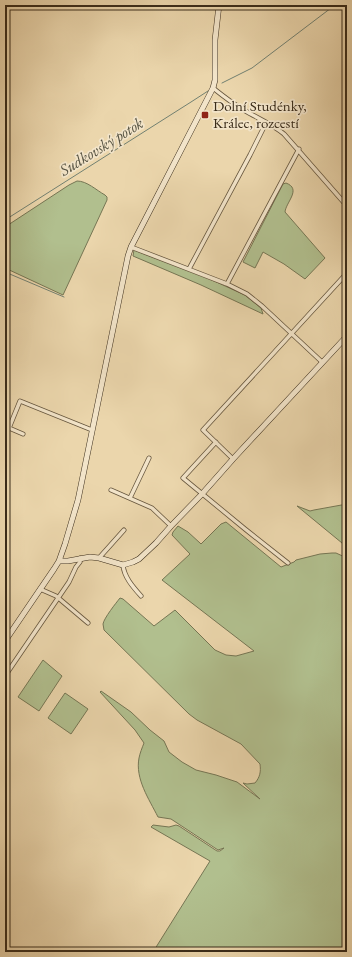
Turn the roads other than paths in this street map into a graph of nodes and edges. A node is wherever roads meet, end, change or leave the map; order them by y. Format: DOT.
graph roads {
  1 [pos="219,5"];
  2 [pos="213,88"];
  3 [pos="259,118"];
  4 [pos="299,149"];
  5 [pos="347,206"];
  6 [pos="131,247"];
  7 [pos="189,269"];
  8 [pos="347,273"];
  9 [pos="227,284"];
  10 [pos="291,333"];
  11 [pos="347,337"];
  12 [pos="322,362"];
  13 [pos="7,427"];
  14 [pos="92,430"];
  15 [pos="23,434"];
  16 [pos="216,442"];
  17 [pos="150,458"];
  18 [pos="233,459"];
  19 [pos="111,490"];
  20 [pos="202,494"];
  21 [pos="130,498"];
  22 [pos="171,526"];
  23 [pos="124,530"];
  24 [pos="80,558"];
  25 [pos="99,558"];
  26 [pos="59,561"];
  27 [pos="288,563"];
  28 [pos="123,565"];
  29 [pos="40,589"];
  30 [pos="141,596"];
  31 [pos="58,598"];
  32 [pos="88,623"];
  33 [pos="5,640"];
  34 [pos="5,676"];
  1 -- 2 [label="street"];
  2 -- 3 [label="street"];
  2 -- 6 [label="street"];
  3 -- 4 [label="street"];
  3 -- 7 [label="street"];
  4 -- 5 [label="street"];
  4 -- 9 [label="street"];
  6 -- 7 [label="street"];
  6 -- 14 [label="street"];
  7 -- 9 [label="street"];
  8 -- 10 [label="street"];
  9 -- 10 [label="street"];
  10 -- 12 [label="street"];
  10 -- 16 [label="street"];
  11 -- 12 [label="street"];
  12 -- 18 [label="street"];
  13 -- 14 [label="street"];
  13 -- 15 [label="street"];
  14 -- 26 [label="street"];
  16 -- 18 [label="street"];
  16 -- 20 [label="street"];
  17 -- 21 [label="street"];
  18 -- 20 [label="street"];
  19 -- 21 [label="street"];
  20 -- 22 [label="street"];
  20 -- 27 [label="street"];
  21 -- 22 [label="street"];
  22 -- 28 [label="street"];
  23 -- 25 [label="street"];
  24 -- 25 [label="street"];
  24 -- 26 [label="street"];
  24 -- 31 [label="street"];
  25 -- 28 [label="street"];
  26 -- 29 [label="street"];
  28 -- 30 [label="street"];
  29 -- 31 [label="street"];
  29 -- 33 [label="street"];
  31 -- 32 [label="street"];
  31 -- 34 [label="street"];
}
